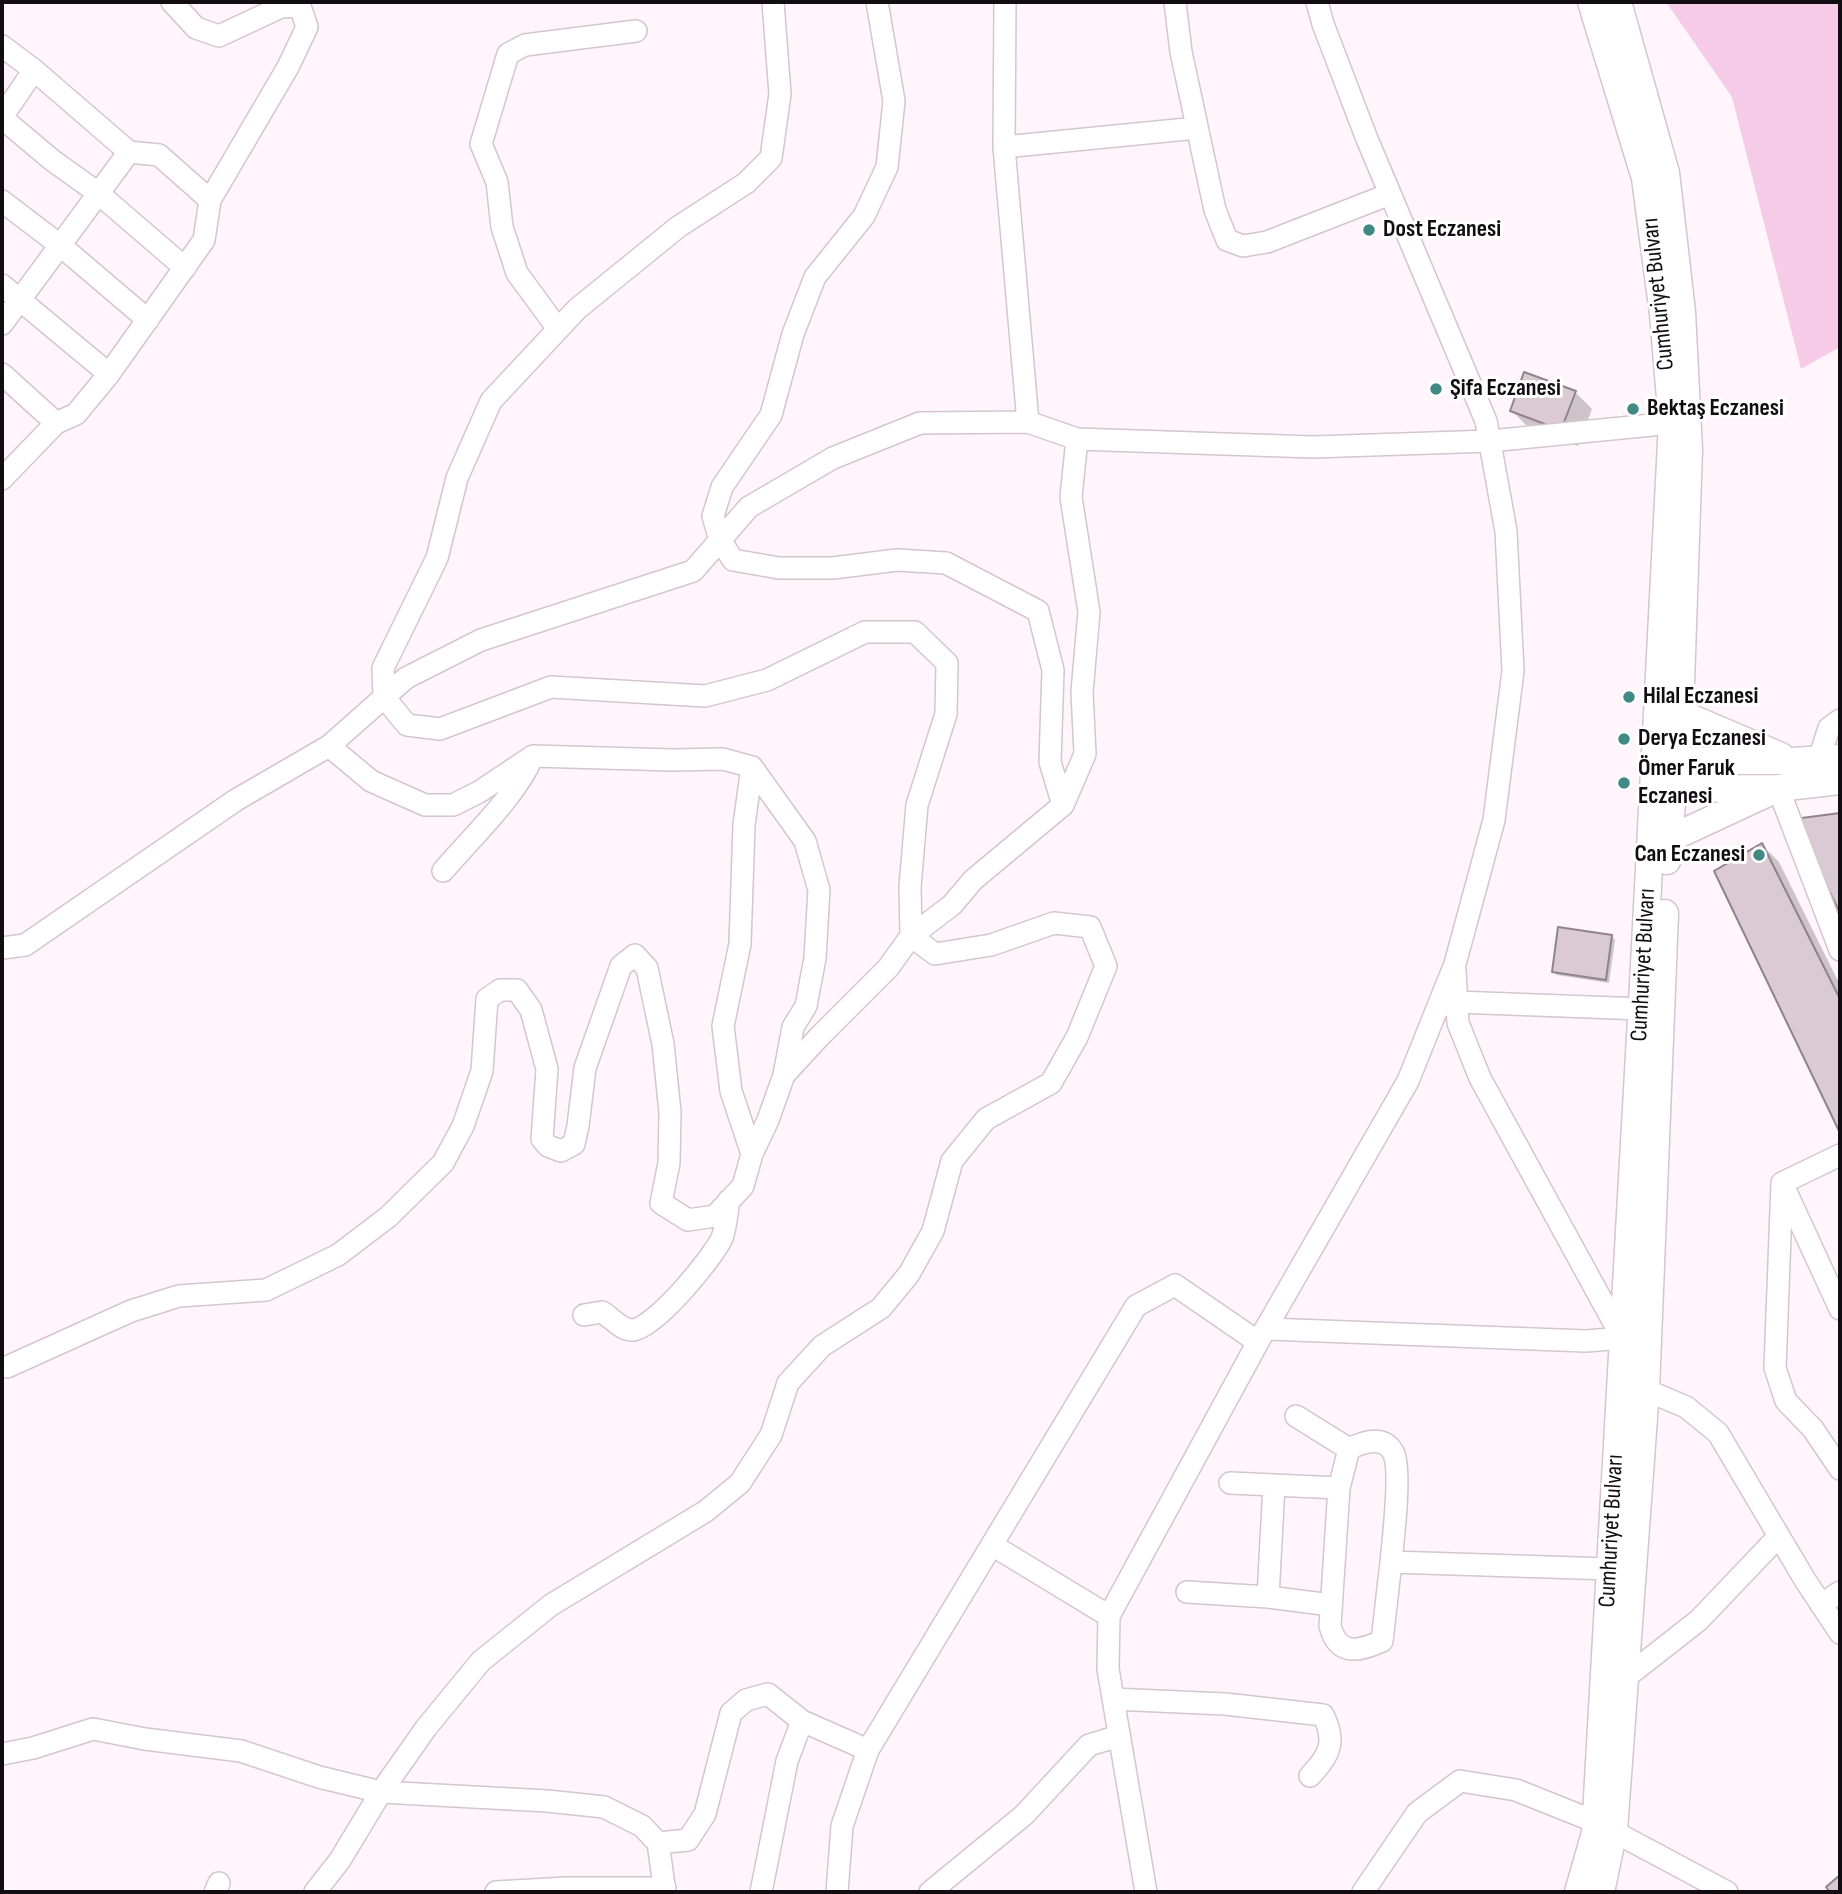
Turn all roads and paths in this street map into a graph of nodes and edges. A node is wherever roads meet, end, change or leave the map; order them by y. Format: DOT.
graph roads {
  1 [pos="773,2"];
  2 [pos="877,2"];
  3 [pos="1004,2"];
  4 [pos="1175,2"];
  5 [pos="1317,2"];
  6 [pos="1591,2"];
  7 [pos="1618,2"];
  8 [pos="180,5"];
  9 [pos="636,31"];
  10 [pos="2,46"];
  11 [pos="34,71"];
  12 [pos="2,118"];
  13 [pos="1197,128"];
  14 [pos="1004,147"];
  15 [pos="129,152"];
  16 [pos="99,193"];
  17 [pos="1391,194"];
  18 [pos="210,200"];
  19 [pos="2,201"];
  20 [pos="61,246"];
  21 [pos="185,268"];
  22 [pos="2,285"];
  23 [pos="20,299"];
  24 [pos="148,320"];
  25 [pos="2,324"];
  26 [pos="558,329"];
  27 [pos="2,374"];
  28 [pos="108,374"];
  29 [pos="1028,422"];
  30 [pos="56,423"];
  31 [pos="1672,423"];
  32 [pos="1077,439"];
  33 [pos="1490,441"];
  34 [pos="2,479"];
  35 [pos="720,540"];
  36 [pos="384,697"];
  37 [pos="1679,713"];
  38 [pos="1840,720"];
  39 [pos="329,746"];
  40 [pos="533,756"];
  41 [pos="1817,759"];
  42 [pos="1665,761"];
  43 [pos="752,767"];
  44 [pos="1840,781"];
  45 [pos="1778,788"];
  46 [pos="1664,789"];
  47 [pos="1063,805"];
  48 [pos="1667,840"];
  49 [pos="443,871"];
  50 [pos="911,936"];
  51 [pos="2,948"];
  52 [pos="1840,950"];
  53 [pos="1448,1004"];
  54 [pos="1642,1009"];
  55 [pos="784,1075"];
  56 [pos="752,1154"];
  57 [pos="1840,1155"];
  58 [pos="1782,1182"];
  59 [pos="729,1200"];
  60 [pos="1840,1309"];
  61 [pos="584,1315"];
  62 [pos="1263,1336"];
  63 [pos="1623,1338"];
  64 [pos="7,1367"];
  65 [pos="1646,1390"];
  66 [pos="1296,1416"];
  67 [pos="1349,1449"];
  68 [pos="1840,1469"];
  69 [pos="1230,1483"];
  70 [pos="1274,1485"];
  71 [pos="1339,1488"];
  72 [pos="1779,1536"];
  73 [pos="992,1545"];
  74 [pos="1391,1562"];
  75 [pos="1610,1569"];
  76 [pos="1187,1592"];
  77 [pos="1840,1592"];
  78 [pos="1268,1597"];
  79 [pos="1331,1605"];
  80 [pos="1821,1605"];
  81 [pos="1109,1616"];
  82 [pos="1840,1633"];
  83 [pos="1625,1678"];
  84 [pos="1113,1699"];
  85 [pos="802,1721"];
  86 [pos="1119,1736"];
  87 [pos="868,1750"];
  88 [pos="2,1754"];
  89 [pos="1310,1776"];
  90 [pos="381,1793"];
  91 [pos="1605,1826"];
  92 [pos="658,1843"];
  93 [pos="665,1890"];
  94 [pos="315,1892"];
  95 [pos="495,1892"];
  96 [pos="761,1892"];
  97 [pos="837,1892"];
  98 [pos="930,1892"];
  99 [pos="1146,1892"];
  100 [pos="1363,1892"];
  101 [pos="1578,1892"];
  102 [pos="1601,1892"];
  103 [pos="1727,1892"];
  1 -- 26 [label="street"];
  2 -- 35 [label="street"];
  3 -- 14 [label="street"];
  4 -- 13 [label="street"];
  5 -- 17 [label="street"];
  6 -- 31 [label="main road, Cumhuriyet Bulvarı"];
  7 -- 37 [label="main road, Cumhuriyet Bulvarı"];
  8 -- 18 [label="street"];
  9 -- 26 [label="street"];
  10 -- 11 [label="street"];
  11 -- 12 [label="street"];
  11 -- 15 [label="street"];
  12 -- 16 [label="street"];
  13 -- 14 [label="street"];
  13 -- 17 [label="street"];
  14 -- 29 [label="street"];
  15 -- 16 [label="street"];
  15 -- 18 [label="street"];
  16 -- 20 [label="street"];
  16 -- 21 [label="street"];
  17 -- 33 [label="street"];
  18 -- 21 [label="street"];
  19 -- 20 [label="street"];
  20 -- 23 [label="street"];
  20 -- 24 [label="street"];
  21 -- 24 [label="street"];
  22 -- 23 [label="street"];
  23 -- 25 [label="street"];
  23 -- 28 [label="street"];
  24 -- 28 [label="street"];
  26 -- 36 [label="street"];
  27 -- 30 [label="street"];
  28 -- 30 [label="street"];
  29 -- 32 [label="street"];
  29 -- 35 [label="street"];
  30 -- 34 [label="street"];
  31 -- 33 [label="street"];
  31 -- 42 [label="main road, Cumhuriyet Bulvarı"];
  32 -- 33 [label="street"];
  32 -- 47 [label="street"];
  33 -- 53 [label="street"];
  35 -- 36 [label="street"];
  35 -- 47 [label="street"];
  36 -- 39 [label="street"];
  36 -- 50 [label="street"];
  37 -- 41 [label="main road"];
  37 -- 42 [label="main road, Cumhuriyet Bulvarı"];
  38 -- 41 [label="street"];
  39 -- 40 [label="street"];
  39 -- 51 [label="street"];
  40 -- 43 [label="street"];
  40 -- 49 [label="street"];
  41 -- 42 [label="main road"];
  42 -- 46 [label="main road, Cumhuriyet Bulvarı"];
  43 -- 55 [label="street"];
  43 -- 56 [label="street"];
  44 -- 45 [label="main road"];
  45 -- 46 [label="main road"];
  45 -- 48 [label="main road"];
  45 -- 52 [label="street"];
  46 -- 48 [label="main road, Cumhuriyet Bulvarı"];
  46 -- 54 [label="main road, Cumhuriyet Bulvarı"];
  47 -- 50 [label="street"];
  48 -- 65 [label="main road, Cumhuriyet Bulvarı"];
  50 -- 55 [label="street"];
  50 -- 90 [label="street"];
  53 -- 54 [label="street"];
  53 -- 62 [label="street"];
  53 -- 63 [label="street"];
  54 -- 63 [label="main road, Cumhuriyet Bulvarı"];
  55 -- 56 [label="street"];
  56 -- 59 [label="street"];
  57 -- 58 [label="street"];
  58 -- 60 [label="street"];
  58 -- 68 [label="street"];
  59 -- 61 [label="street"];
  59 -- 64 [label="street"];
  62 -- 63 [label="street"];
  62 -- 73 [label="street"];
  62 -- 81 [label="street"];
  63 -- 65 [label="street"];
  63 -- 75 [label="main road, Cumhuriyet Bulvarı"];
  65 -- 72 [label="street"];
  65 -- 83 [label="main road, Cumhuriyet Bulvarı"];
  66 -- 67 [label="street"];
  67 -- 71 [label="street"];
  67 -- 74 [label="street"];
  69 -- 70 [label="street"];
  70 -- 71 [label="street"];
  70 -- 78 [label="street"];
  71 -- 79 [label="street"];
  72 -- 80 [label="street"];
  72 -- 83 [label="street"];
  73 -- 81 [label="street"];
  73 -- 87 [label="street"];
  74 -- 75 [label="street"];
  74 -- 79 [label="street"];
  75 -- 91 [label="main road, Cumhuriyet Bulvarı"];
  76 -- 78 [label="street"];
  77 -- 80 [label="street"];
  78 -- 79 [label="street"];
  80 -- 82 [label="street"];
  81 -- 84 [label="street"];
  83 -- 91 [label="main road, Cumhuriyet Bulvarı"];
  84 -- 86 [label="street"];
  84 -- 89 [label="street"];
  85 -- 87 [label="street"];
  85 -- 92 [label="street"];
  85 -- 96 [label="street"];
  86 -- 98 [label="street"];
  86 -- 99 [label="street"];
  87 -- 97 [label="street"];
  88 -- 90 [label="street"];
  90 -- 92 [label="street"];
  90 -- 94 [label="street"];
  91 -- 100 [label="street"];
  91 -- 101 [label="main road, Cumhuriyet Bulvarı"];
  91 -- 102 [label="main road, Cumhuriyet Bulvarı"];
  91 -- 103 [label="street"];
  92 -- 93 [label="street"];
  93 -- 95 [label="street"];
}
